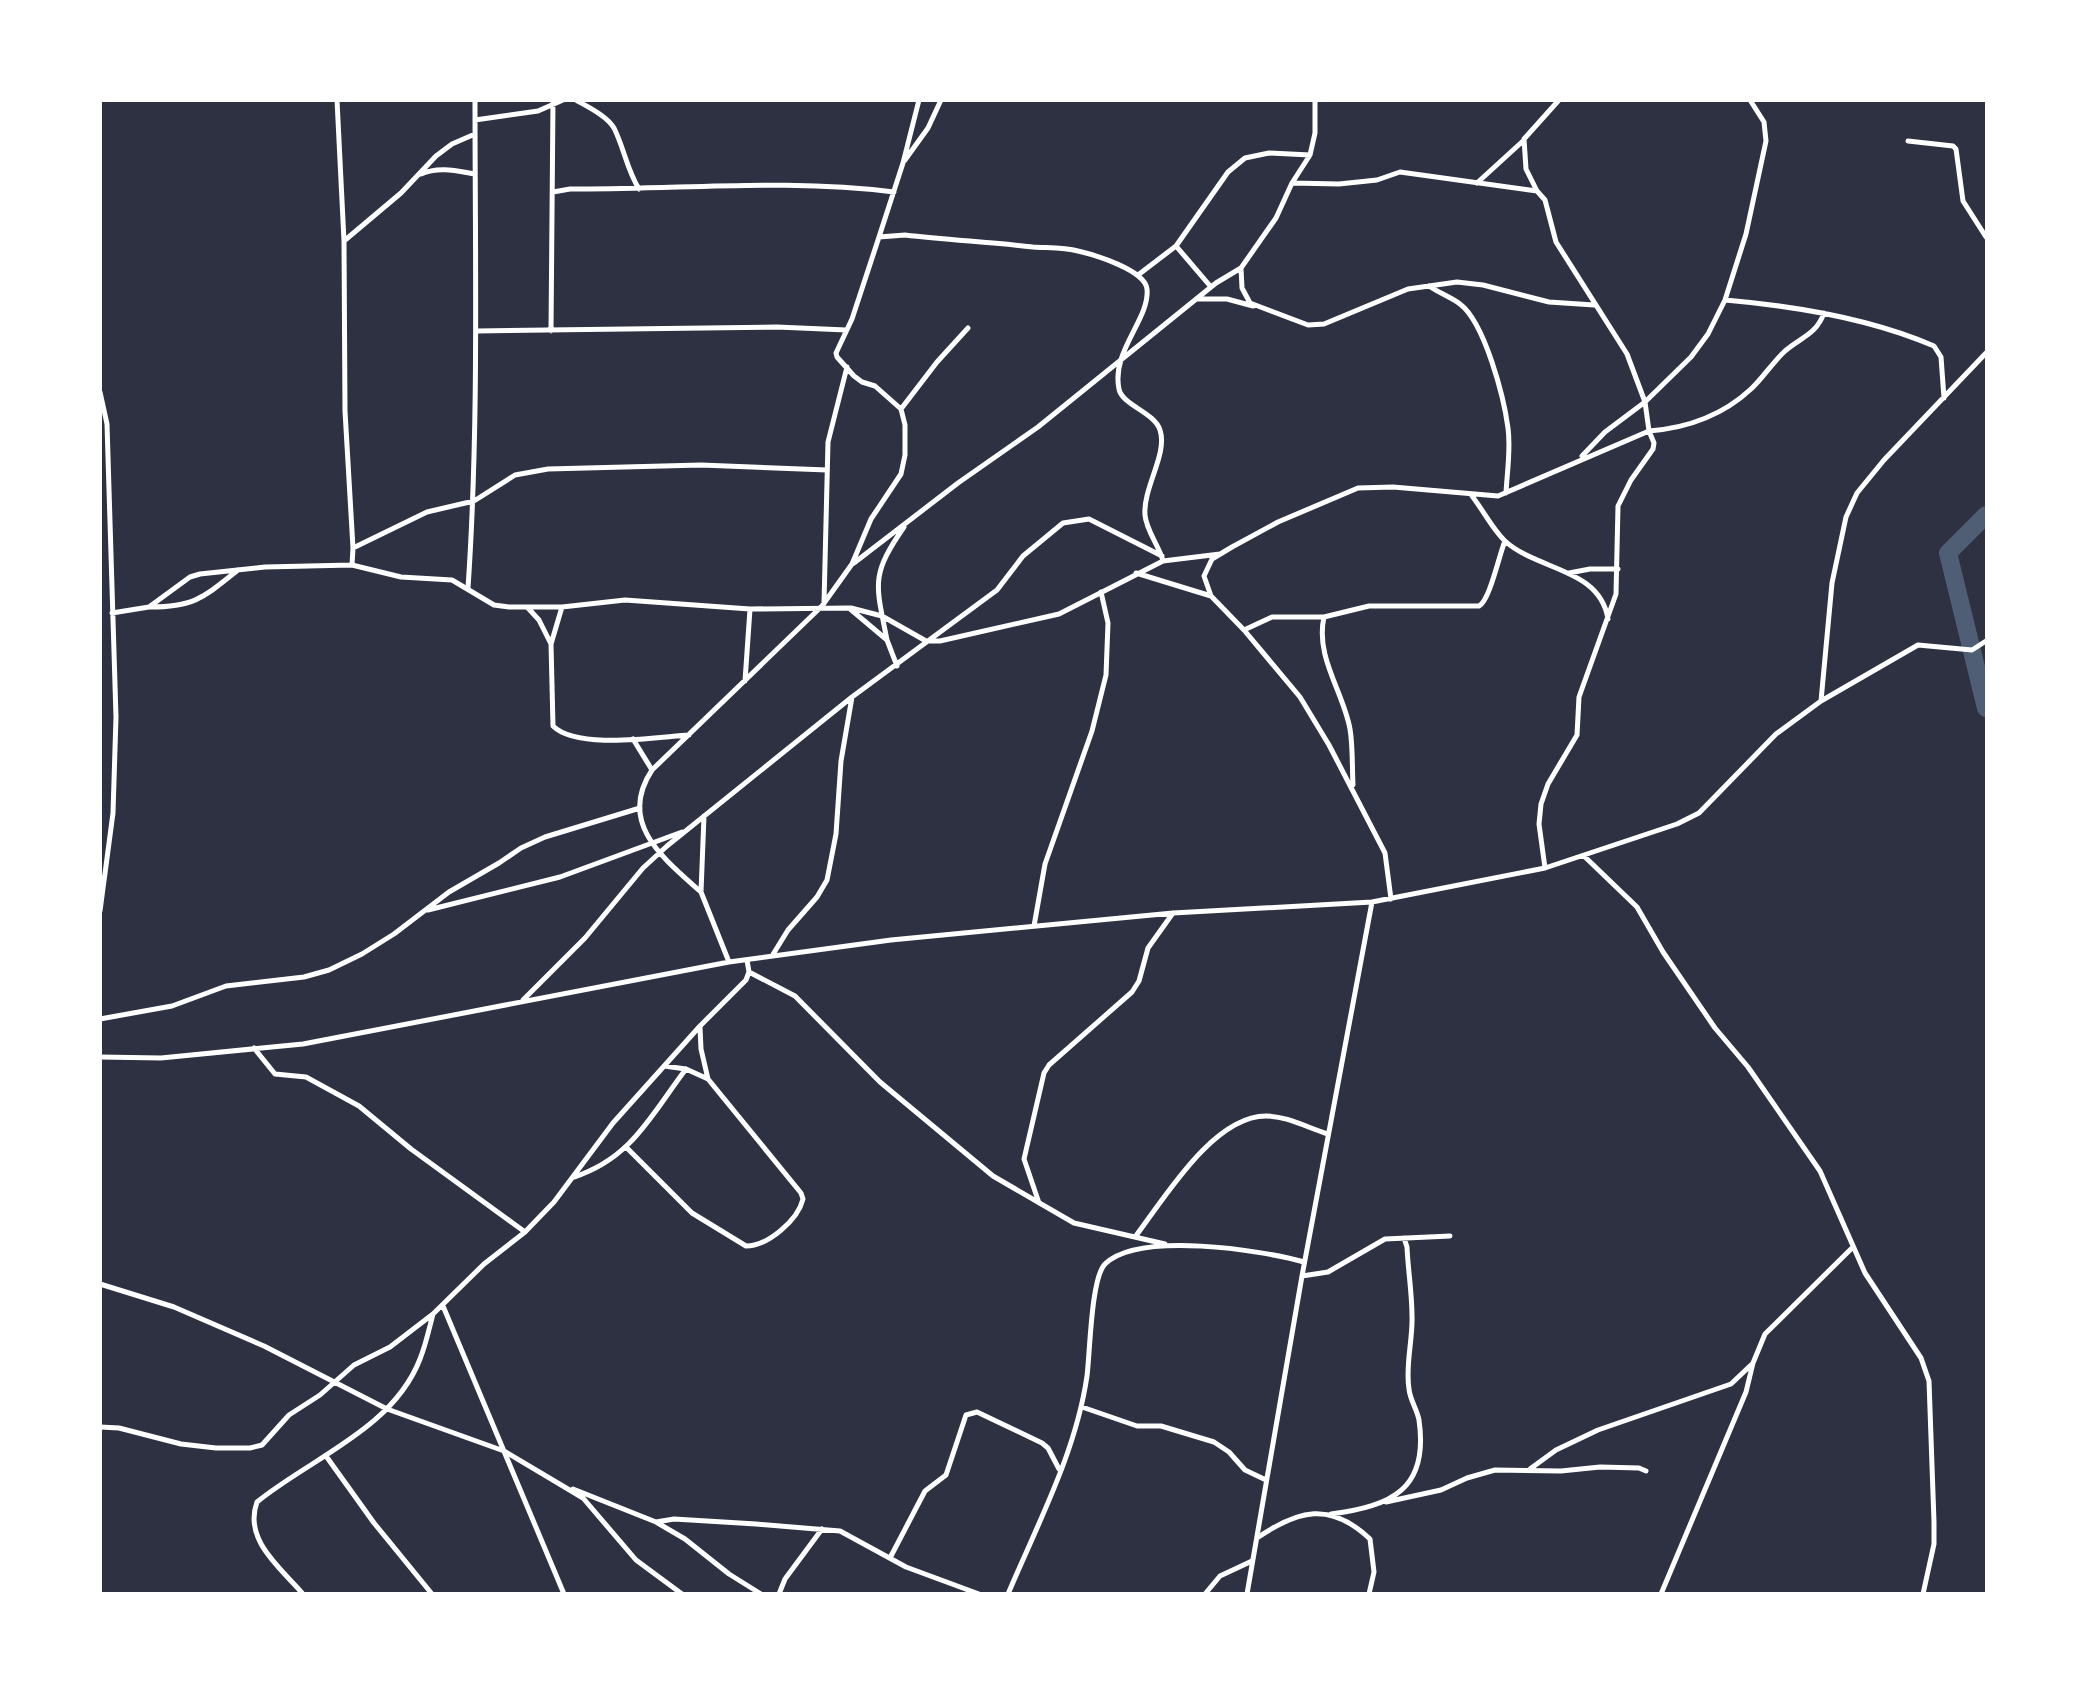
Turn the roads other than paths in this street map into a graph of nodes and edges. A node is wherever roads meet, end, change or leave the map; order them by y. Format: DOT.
graph roads {
  1 [pos="337,100"];
  2 [pos="476,100"];
  3 [pos="563,100"];
  4 [pos="576,100"];
  5 [pos="918,100"];
  6 [pos="941,100"];
  7 [pos="1315,100"];
  8 [pos="1559,100"];
  9 [pos="1750,100"];
  10 [pos="553,102"];
  11 [pos="476,120"];
  12 [pos="476,134"];
  13 [pos="1524,139"];
  14 [pos="1908,141"];
  15 [pos="1310,155"];
  16 [pos="903,163"];
  17 [pos="475,174"];
  18 [pos="420,175"];
  19 [pos="1292,183"];
  20 [pos="1477,183"];
  21 [pos="639,189"];
  22 [pos="1537,191"];
  23 [pos="552,192"];
  24 [pos="894,192"];
  25 [pos="879,237"];
  26 [pos="1986,237"];
  27 [pos="344,240"];
  28 [pos="1176,246"];
  29 [pos="1241,268"];
  30 [pos="1138,275"];
  31 [pos="1429,286"];
  32 [pos="1211,287"];
  33 [pos="1196,299"];
  34 [pos="1725,300"];
  35 [pos="1594,305"];
  36 [pos="1254,306"];
  37 [pos="1824,313"];
  38 [pos="968,328"];
  39 [pos="846,330"];
  40 [pos="477,331"];
  41 [pos="551,331"];
  42 [pos="1986,353"];
  43 [pos="1120,361"];
  44 [pos="847,367"];
  45 [pos="100,392"];
  46 [pos="1944,398"];
  47 [pos="1644,402"];
  48 [pos="901,409"];
  49 [pos="1649,431"];
  50 [pos="1578,459"];
  51 [pos="827,470"];
  52 [pos="1506,493"];
  53 [pos="1471,495"];
  54 [pos="474,501"];
  55 [pos="907,523"];
  56 [pos="1505,541"];
  57 [pos="353,548"];
  58 [pos="1222,554"];
  59 [pos="1162,559"];
  60 [pos="852,564"];
  61 [pos="352,565"];
  62 [pos="239,569"];
  63 [pos="1618,569"];
  64 [pos="1136,573"];
  65 [pos="1567,574"];
  66 [pos="468,588"];
  67 [pos="1101,592"];
  68 [pos="1211,596"];
  69 [pos="823,605"];
  70 [pos="149,607"];
  71 [pos="562,607"];
  72 [pos="528,608"];
  73 [pos="849,608"];
  74 [pos="750,609"];
  75 [pos="112,614"];
  76 [pos="882,616"];
  77 [pos="1324,617"];
  78 [pos="1608,621"];
  79 [pos="1245,630"];
  80 [pos="887,640"];
  81 [pos="927,641"];
  82 [pos="1986,641"];
  83 [pos="551,644"];
  84 [pos="897,666"];
  85 [pos="745,683"];
  86 [pos="852,697"];
  87 [pos="1821,701"];
  88 [pos="689,735"];
  89 [pos="633,739"];
  90 [pos="652,770"];
  91 [pos="1353,787"];
  92 [pos="640,808"];
  93 [pos="704,816"];
  94 [pos="686,830"];
  95 [pos="651,841"];
  96 [pos="658,854"];
  97 [pos="1584,856"];
  98 [pos="1545,868"];
  99 [pos="701,892"];
  100 [pos="1391,899"];
  101 [pos="1372,902"];
  102 [pos="100,911"];
  103 [pos="427,911"];
  104 [pos="1173,913"];
  105 [pos="1034,926"];
  106 [pos="772,956"];
  107 [pos="747,960"];
  108 [pos="729,962"];
  109 [pos="749,972"];
  110 [pos="522,1001"];
  111 [pos="100,1019"];
  112 [pos="700,1026"];
  113 [pos="254,1048"];
  114 [pos="100,1057"];
  115 [pos="664,1066"];
  116 [pos="686,1070"];
  117 [pos="708,1079"];
  118 [pos="1328,1134"];
  119 [pos="627,1148"];
  120 [pos="574,1177"];
  121 [pos="1040,1204"];
  122 [pos="525,1232"];
  123 [pos="1450,1236"];
  124 [pos="1135,1237"];
  125 [pos="1404,1238"];
  126 [pos="1173,1246"];
  127 [pos="1853,1248"];
  128 [pos="1304,1262"];
  129 [pos="1302,1276"];
  130 [pos="100,1284"];
  131 [pos="443,1306"];
  132 [pos="433,1314"];
  133 [pos="1753,1363"];
  134 [pos="335,1382"];
  135 [pos="1082,1407"];
  136 [pos="387,1409"];
  137 [pos="100,1427"];
  138 [pos="504,1451"];
  139 [pos="326,1456"];
  140 [pos="1059,1469"];
  141 [pos="1530,1469"];
  142 [pos="1646,1472"];
  143 [pos="1266,1480"];
  144 [pos="560,1484"];
  145 [pos="1382,1503"];
  146 [pos="1331,1514"];
  147 [pos="656,1522"];
  148 [pos="822,1529"];
  149 [pos="1257,1538"];
  150 [pos="890,1558"];
  151 [pos="1252,1561"];
  152 [pos="303,1593"];
  153 [pos="432,1593"];
  154 [pos="564,1593"];
  155 [pos="682,1593"];
  156 [pos="761,1593"];
  157 [pos="779,1593"];
  158 [pos="979,1593"];
  159 [pos="1008,1593"];
  160 [pos="1205,1593"];
  161 [pos="1247,1593"];
  162 [pos="1369,1593"];
  163 [pos="1661,1593"];
  164 [pos="1923,1593"];
  1 -- 27 [label="street"];
  2 -- 11 [label="street"];
  3 -- 10 [label="street"];
  4 -- 21 [label="street"];
  5 -- 16 [label="street"];
  6 -- 16 [label="street"];
  7 -- 15 [label="street"];
  8 -- 13 [label="street"];
  9 -- 34 [label="street"];
  10 -- 11 [label="street"];
  10 -- 23 [label="street"];
  11 -- 12 [label="street"];
  12 -- 17 [label="street"];
  12 -- 18 [label="street"];
  13 -- 20 [label="street"];
  13 -- 22 [label="street"];
  14 -- 26 [label="street"];
  15 -- 19 [label="street"];
  15 -- 28 [label="street"];
  16 -- 24 [label="street"];
  17 -- 18 [label="street"];
  17 -- 40 [label="street"];
  18 -- 27 [label="street"];
  19 -- 20 [label="street"];
  19 -- 29 [label="street"];
  20 -- 22 [label="street"];
  21 -- 23 [label="street"];
  21 -- 24 [label="street"];
  22 -- 35 [label="street"];
  23 -- 41 [label="street"];
  24 -- 25 [label="street"];
  25 -- 30 [label="street"];
  25 -- 39 [label="street"];
  27 -- 57 [label="street"];
  28 -- 30 [label="street"];
  28 -- 32 [label="street"];
  29 -- 32 [label="street"];
  29 -- 36 [label="street"];
  30 -- 43 [label="street"];
  31 -- 35 [label="street"];
  31 -- 36 [label="street"];
  31 -- 52 [label="street"];
  32 -- 33 [label="street"];
  33 -- 36 [label="street"];
  33 -- 43 [label="street"];
  34 -- 37 [label="street"];
  34 -- 47 [label="street"];
  35 -- 47 [label="street"];
  37 -- 46 [label="street"];
  37 -- 49 [label="street"];
  38 -- 48 [label="street"];
  39 -- 41 [label="street"];
  39 -- 44 [label="street"];
  40 -- 41 [label="street"];
  40 -- 54 [label="street"];
  42 -- 46 [label="street"];
  43 -- 55 [label="street"];
  43 -- 59 [label="street"];
  44 -- 48 [label="street"];
  44 -- 51 [label="street"];
  45 -- 75 [label="street"];
  46 -- 87 [label="street"];
  47 -- 49 [label="street"];
  47 -- 50 [label="street"];
  48 -- 60 [label="street"];
  49 -- 50 [label="street"];
  49 -- 63 [label="street"];
  50 -- 52 [label="street"];
  51 -- 54 [label="street"];
  51 -- 69 [label="street"];
  52 -- 53 [label="street"];
  53 -- 56 [label="street"];
  53 -- 58 [label="street"];
  54 -- 57 [label="street"];
  54 -- 66 [label="street"];
  55 -- 60 [label="street"];
  55 -- 76 [label="street"];
  56 -- 65 [label="street"];
  56 -- 77 [label="street"];
  57 -- 61 [label="street"];
  58 -- 59 [label="street"];
  58 -- 68 [label="street"];
  59 -- 64 [label="street"];
  59 -- 81 [label="street"];
  60 -- 69 [label="street"];
  61 -- 62 [label="street"];
  61 -- 66 [label="street"];
  62 -- 70 [label="street"];
  62 -- 70 [label="street"];
  63 -- 65 [label="street"];
  63 -- 78 [label="street"];
  64 -- 67 [label="street"];
  64 -- 68 [label="street"];
  65 -- 78 [label="street"];
  66 -- 72 [label="street"];
  67 -- 81 [label="street"];
  67 -- 105 [label="street"];
  68 -- 79 [label="street"];
  69 -- 73 [label="street"];
  69 -- 74 [label="street"];
  69 -- 85 [label="street"];
  70 -- 75 [label="street"];
  71 -- 72 [label="street"];
  71 -- 74 [label="street"];
  71 -- 83 [label="street"];
  72 -- 83 [label="street"];
  73 -- 76 [label="street"];
  73 -- 80 [label="street"];
  74 -- 85 [label="street"];
  75 -- 102 [label="street"];
  76 -- 80 [label="street"];
  76 -- 81 [label="street"];
  77 -- 79 [label="street"];
  77 -- 91 [label="street"];
  78 -- 98 [label="street"];
  79 -- 91 [label="street"];
  80 -- 84 [label="street"];
  81 -- 84 [label="street"];
  82 -- 87 [label="street"];
  83 -- 89 [label="street"];
  84 -- 86 [label="street"];
  85 -- 88 [label="street"];
  86 -- 93 [label="street"];
  86 -- 106 [label="street"];
  87 -- 97 [label="street"];
  88 -- 89 [label="street"];
  88 -- 90 [label="street"];
  89 -- 90 [label="street"];
  90 -- 92 [label="street"];
  91 -- 100 [label="street"];
  92 -- 95 [label="street"];
  92 -- 103 [label="street"];
  93 -- 94 [label="street"];
  93 -- 99 [label="street"];
  94 -- 95 [label="street"];
  94 -- 96 [label="street"];
  95 -- 96 [label="street"];
  95 -- 103 [label="street"];
  96 -- 99 [label="street"];
  96 -- 110 [label="street"];
  97 -- 98 [label="street"];
  97 -- 127 [label="street"];
  98 -- 100 [label="street"];
  99 -- 108 [label="street"];
  100 -- 101 [label="street"];
  101 -- 104 [label="street"];
  101 -- 118 [label="street"];
  103 -- 111 [label="street"];
  104 -- 105 [label="street"];
  104 -- 121 [label="street"];
  105 -- 106 [label="street"];
  106 -- 107 [label="street"];
  107 -- 108 [label="street"];
  107 -- 109 [label="street"];
  108 -- 110 [label="street"];
  109 -- 112 [label="street"];
  109 -- 121 [label="street"];
  110 -- 113 [label="street"];
  112 -- 115 [label="street"];
  112 -- 117 [label="street"];
  113 -- 114 [label="street"];
  113 -- 122 [label="street"];
  115 -- 116 [label="street"];
  115 -- 120 [label="street"];
  116 -- 117 [label="street"];
  116 -- 119 [label="street"];
  117 -- 119 [label="street"];
  118 -- 124 [label="street"];
  118 -- 128 [label="street"];
  119 -- 120 [label="street"];
  120 -- 122 [label="street"];
  121 -- 124 [label="street"];
  122 -- 131 [label="street"];
  123 -- 125 [label="street"];
  124 -- 126 [label="street"];
  125 -- 129 [label="street"];
  125 -- 145 [label="street"];
  126 -- 128 [label="street"];
  126 -- 135 [label="street"];
  127 -- 133 [label="street"];
  127 -- 164 [label="street"];
  128 -- 129 [label="street"];
  129 -- 143 [label="street"];
  130 -- 134 [label="street"];
  131 -- 132 [label="street"];
  131 -- 138 [label="street"];
  132 -- 134 [label="street"];
  132 -- 136 [label="street"];
  133 -- 141 [label="street"];
  133 -- 163 [label="street"];
  134 -- 136 [label="street"];
  134 -- 137 [label="street"];
  135 -- 140 [label="street"];
  135 -- 143 [label="street"];
  136 -- 138 [label="street"];
  136 -- 139 [label="street"];
  138 -- 144 [label="street"];
  138 -- 154 [label="street"];
  139 -- 152 [label="street"];
  139 -- 153 [label="street"];
  140 -- 150 [label="street"];
  140 -- 159 [label="street"];
  141 -- 142 [label="street"];
  141 -- 145 [label="street"];
  143 -- 149 [label="street"];
  144 -- 147 [label="street"];
  144 -- 155 [label="street"];
  145 -- 146 [label="street"];
  146 -- 149 [label="street"];
  146 -- 162 [label="street"];
  147 -- 148 [label="street"];
  147 -- 156 [label="street"];
  148 -- 150 [label="street"];
  148 -- 157 [label="street"];
  149 -- 151 [label="street"];
  150 -- 158 [label="street"];
  151 -- 160 [label="street"];
  151 -- 161 [label="street"];
}
